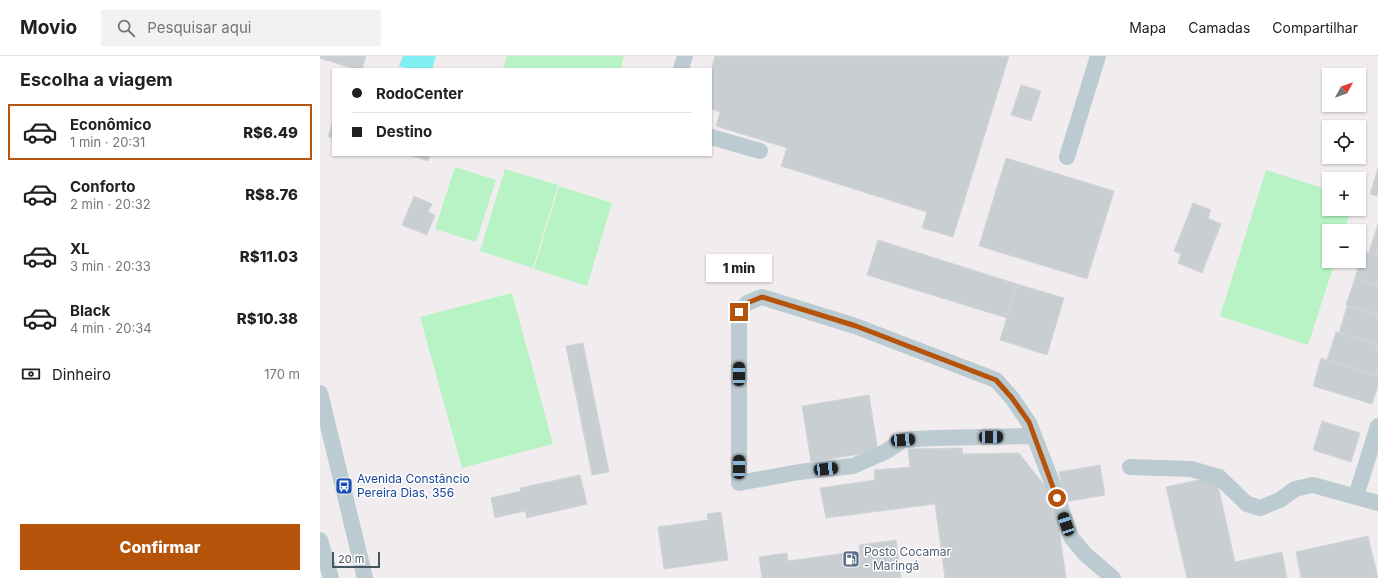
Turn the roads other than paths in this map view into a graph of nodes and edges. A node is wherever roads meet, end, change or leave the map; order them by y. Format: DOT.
graph roads {
  1 [pos="685,56"];
  2 [pos="1098,56"];
  3 [pos="681,68"];
  4 [pos="712,137"];
  5 [pos="760,151"];
  6 [pos="1068,157"];
  7 [pos="320,394"];
  8 [pos="1378,426"];
  9 [pos="1034,436"];
  10 [pos="1130,468"];
  11 [pos="1356,496"];
  12 [pos="1378,503"];
  13 [pos="320,540"];
  14 [pos="331,578"];
  15 [pos="365,578"];
  16 [pos="1112,578"];
  1 -- 3 [label="street"];
  2 -- 6 [label="street"];
  4 -- 5 [label="street"];
  7 -- 15 [label="street"];
  8 -- 11 [label="street"];
  9 -- 9 [label="street"];
  9 -- 16 [label="street"];
  10 -- 11 [label="street"];
  11 -- 12 [label="street"];
  13 -- 14 [label="street"];
}
